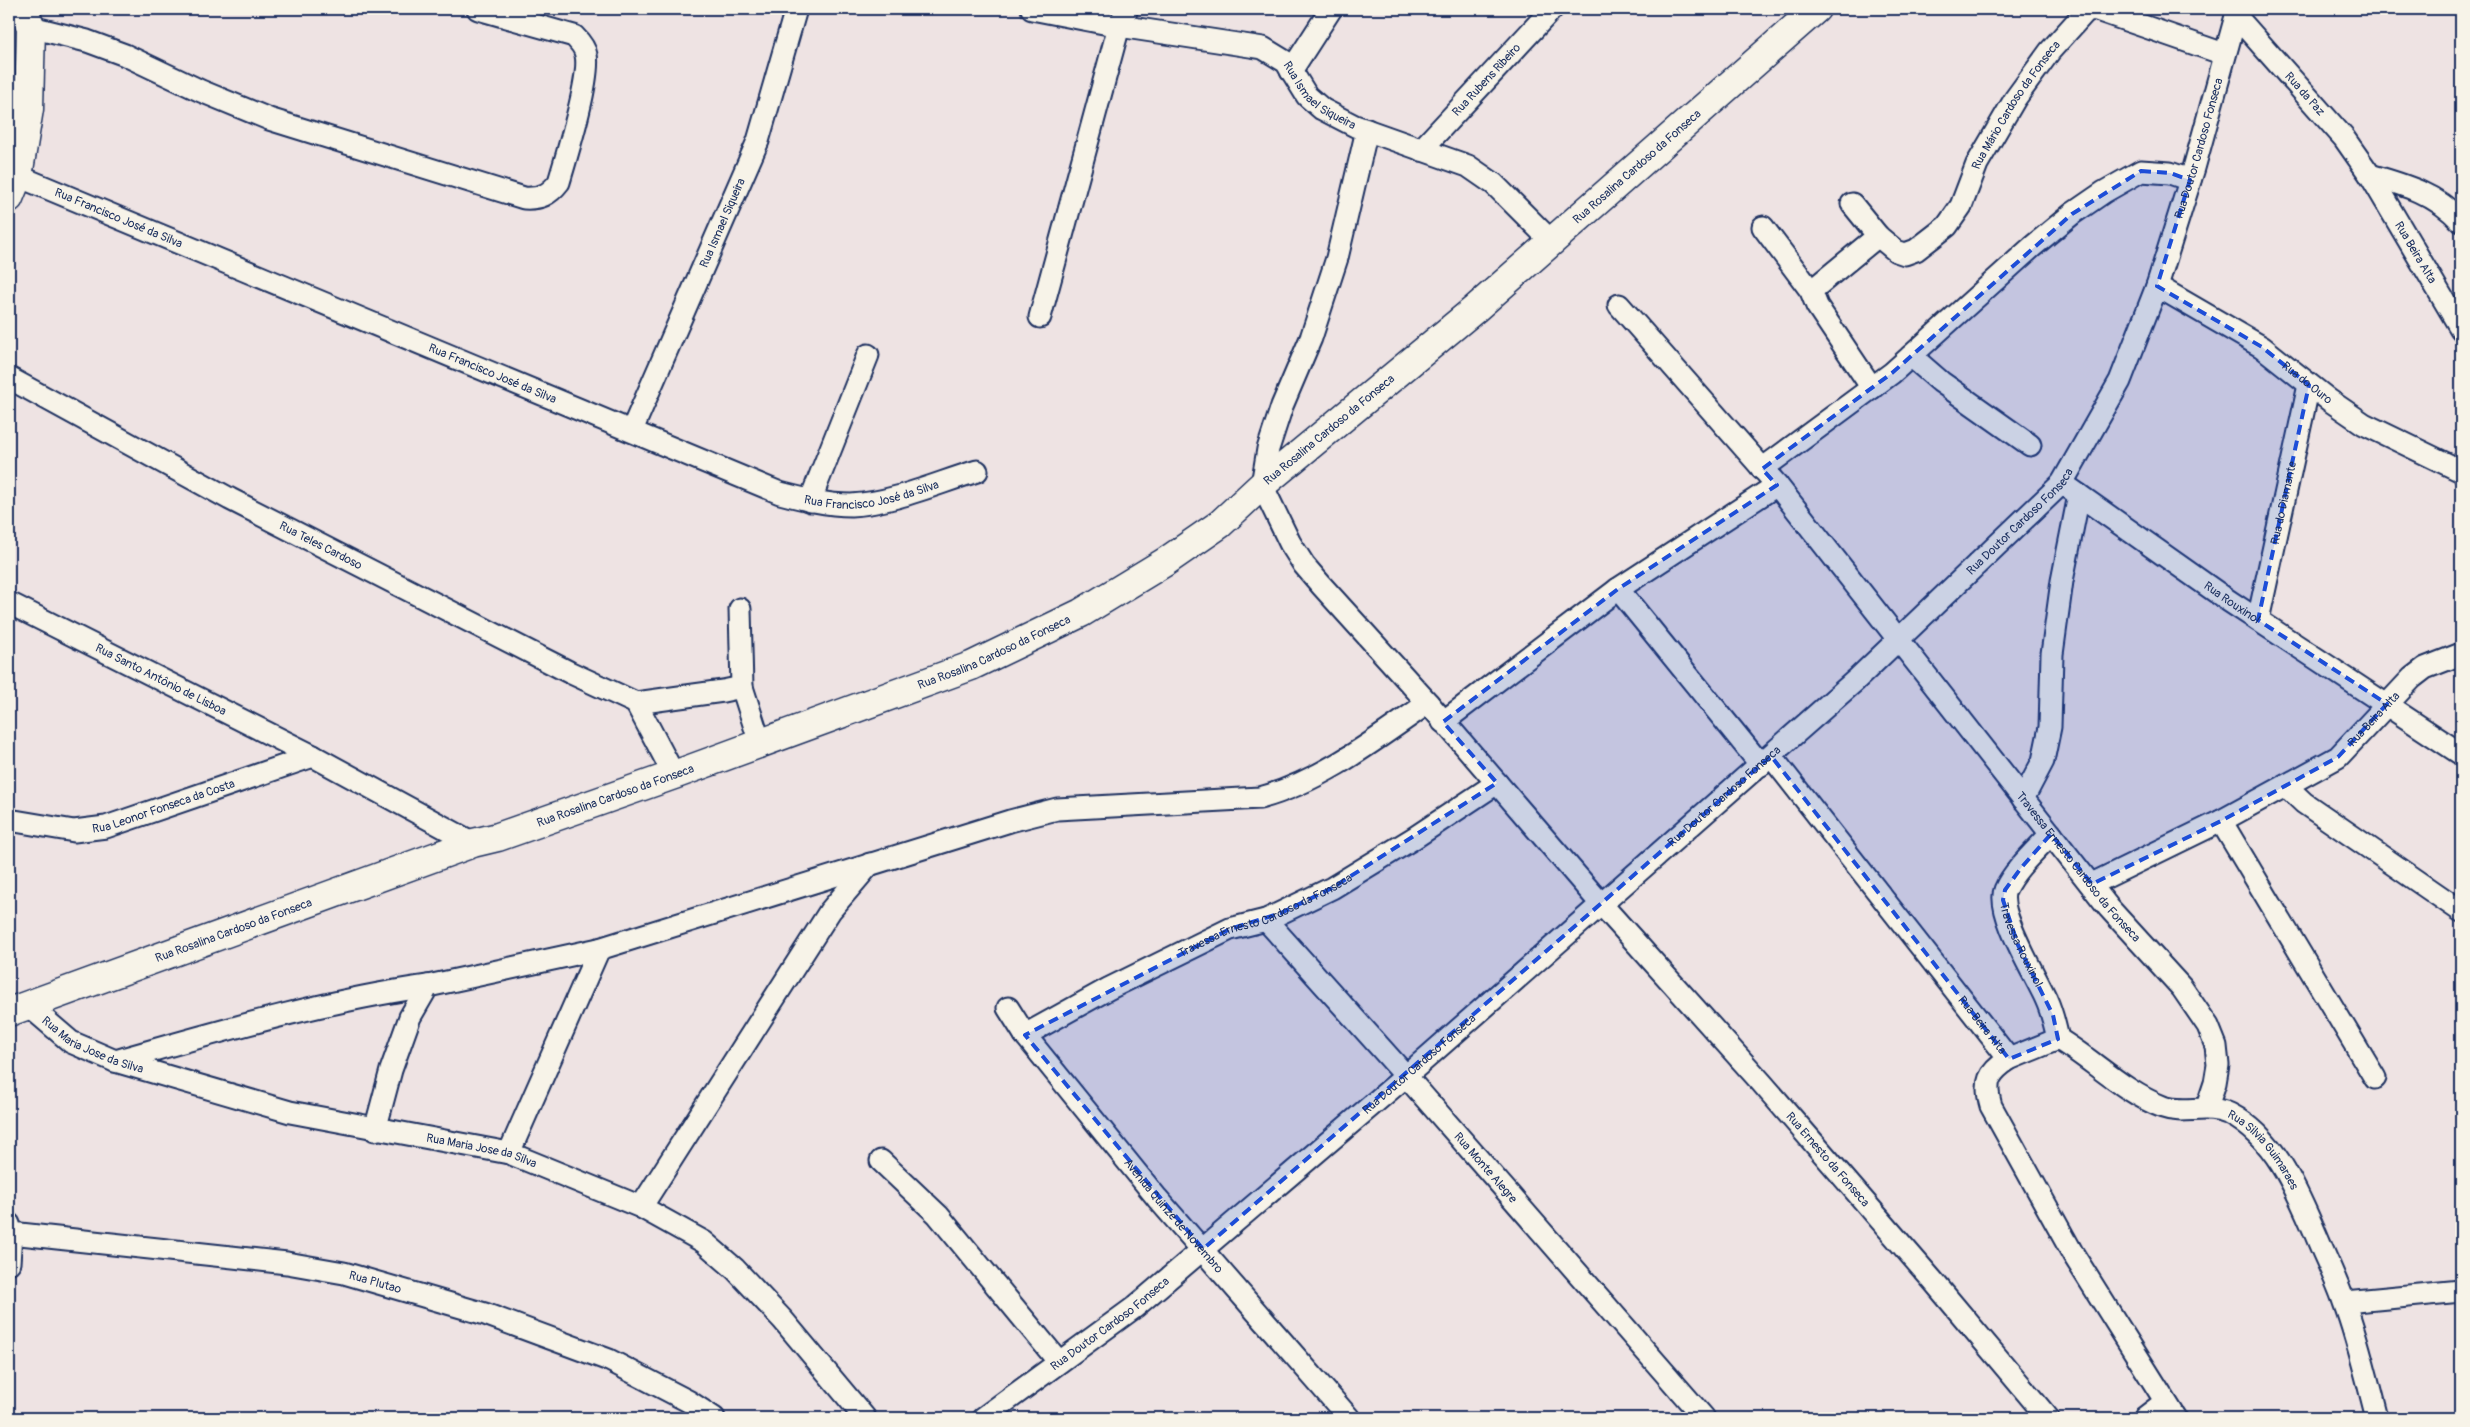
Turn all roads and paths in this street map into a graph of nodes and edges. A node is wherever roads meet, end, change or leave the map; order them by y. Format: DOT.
graph roads {
  1 [pos="478,9"];
  2 [pos="796,9"];
  3 [pos="1032,9"];
  4 [pos="1331,9"];
  5 [pos="1552,9"];
  6 [pos="1816,9"];
  7 [pos="2236,13"];
  8 [pos="1123,17"];
  9 [pos="27,18"];
  10 [pos="2224,54"];
  11 [pos="1291,71"];
  12 [pos="1367,130"];
  13 [pos="1421,150"];
  14 [pos="2370,174"];
  15 [pos="2190,180"];
  16 [pos="13,187"];
  17 [pos="1852,204"];
  18 [pos="2461,220"];
  19 [pos="1763,227"];
  20 [pos="1878,236"];
  21 [pos="1551,241"];
  22 [pos="2156,286"];
  23 [pos="1811,291"];
  24 [pos="1619,305"];
  25 [pos="1040,317"];
  26 [pos="2461,329"];
  27 [pos="868,355"];
  28 [pos="1911,356"];
  29 [pos="9,378"];
  30 [pos="2309,385"];
  31 [pos="1872,388"];
  32 [pos="632,430"];
  33 [pos="2030,444"];
  34 [pos="1762,469"];
  35 [pos="977,471"];
  36 [pos="2461,471"];
  37 [pos="2062,483"];
  38 [pos="1262,485"];
  39 [pos="1777,486"];
  40 [pos="2079,495"];
  41 [pos="810,501"];
  42 [pos="1618,589"];
  43 [pos="9,603"];
  44 [pos="740,609"];
  45 [pos="2258,620"];
  46 [pos="1899,640"];
  47 [pos="2461,654"];
  48 [pos="742,687"];
  49 [pos="636,703"];
  50 [pos="1428,704"];
  51 [pos="2387,704"];
  52 [pos="1443,722"];
  53 [pos="760,743"];
  54 [pos="2461,754"];
  55 [pos="313,756"];
  56 [pos="1766,760"];
  57 [pos="674,775"];
  58 [pos="1497,783"];
  59 [pos="2286,786"];
  60 [pos="2023,799"];
  61 [pos="9,820"];
  62 [pos="2222,821"];
  63 [pos="2051,834"];
  64 [pos="474,843"];
  65 [pos="870,864"];
  66 [pos="2092,884"];
  67 [pos="1602,905"];
  68 [pos="2461,911"];
  69 [pos="1266,920"];
  70 [pos="599,949"];
  71 [pos="428,986"];
  72 [pos="1008,1008"];
  73 [pos="19,1009"];
  74 [pos="1025,1035"];
  75 [pos="2058,1039"];
  76 [pos="2009,1059"];
  77 [pos="115,1061"];
  78 [pos="1406,1076"];
  79 [pos="2375,1078"];
  80 [pos="2206,1107"];
  81 [pos="374,1130"];
  82 [pos="509,1153"];
  83 [pos="881,1161"];
  84 [pos="641,1206"];
  85 [pos="10,1228"];
  86 [pos="1203,1249"];
  87 [pos="9,1263"];
  88 [pos="2461,1291"];
  89 [pos="2345,1302"];
  90 [pos="1059,1362"];
  91 [pos="2171,1410"];
  92 [pos="986,1417"];
  93 [pos="714,1418"];
  94 [pos="865,1418"];
  95 [pos="1349,1418"];
  96 [pos="1704,1418"];
  97 [pos="2048,1418"];
  98 [pos="2144,1418"];
  99 [pos="2378,1418"];
  1 -- 9 [label="street"];
  2 -- 32 [label="street, Rua Ismael Siqueira"];
  3 -- 8 [label="street, Rua Ismael Siqueira"];
  4 -- 11 [label="street"];
  5 -- 13 [label="street, Rua Rubens Ribeiro"];
  6 -- 21 [label="street, Rua Rosalina Cardoso da Fonseca"];
  7 -- 10 [label="street, Rua Doutor Cardoso Fonseca"];
  7 -- 14 [label="street, Rua da Paz"];
  8 -- 11 [label="street, Rua Ismael Siqueira"];
  8 -- 25 [label="street"];
  9 -- 16 [label="street"];
  10 -- 15 [label="street, Rua Doutor Cardoso Fonseca"];
  10 -- 20 [label="street, Rua Mário Cardoso da Fonseca"];
  11 -- 12 [label="street, Rua Ismael Siqueira"];
  12 -- 13 [label="street, Rua Ismael Siqueira"];
  12 -- 38 [label="street"];
  13 -- 21 [label="street, Rua Ismael Siqueira"];
  14 -- 18 [label="street"];
  14 -- 26 [label="street, Rua Beira Alta"];
  15 -- 22 [label="street, Rua Doutor Cardoso Fonseca"];
  15 -- 28 [label="street"];
  16 -- 32 [label="street, Rua Francisco José da Silva"];
  17 -- 20 [label="street, Rua Mário Cardoso da Fonseca"];
  19 -- 23 [label="street"];
  20 -- 23 [label="street"];
  21 -- 38 [label="street, Rua Rosalina Cardoso da Fonseca"];
  22 -- 30 [label="street, Rua do Ouro"];
  22 -- 37 [label="street, Rua Doutor Cardoso Fonseca"];
  23 -- 31 [label="street"];
  24 -- 34 [label="street, Travessa Ernesto Cardoso da Fonseca"];
  27 -- 41 [label="street"];
  28 -- 31 [label="street"];
  28 -- 33 [label="street"];
  29 -- 49 [label="street, Rua Teles Cardoso"];
  30 -- 36 [label="street, Rua do Ouro"];
  30 -- 45 [label="street, Rua do Diamante"];
  31 -- 34 [label="street"];
  32 -- 41 [label="street, Rua Francisco José da Silva"];
  34 -- 39 [label="street, Travessa Ernesto Cardoso da Fonseca"];
  35 -- 41 [label="street, Rua Francisco José da Silva"];
  37 -- 40 [label="street, Rua Rouxinol"];
  37 -- 46 [label="street, Rua Doutor Cardoso Fonseca"];
  38 -- 50 [label="street, Rua Ernesto da Fonseca"];
  38 -- 53 [label="street, Rua Rosalina Cardoso da Fonseca"];
  39 -- 42 [label="street"];
  39 -- 46 [label="street, Travessa Ernesto Cardoso da Fonseca"];
  40 -- 45 [label="street, Rua Rouxinol"];
  40 -- 60 [label="street"];
  42 -- 52 [label="street"];
  42 -- 56 [label="street, Rua Beira Alta"];
  43 -- 55 [label="street, Rua Santo Antônio de Lisboa"];
  44 -- 48 [label="street"];
  45 -- 51 [label="street, Rua Rouxinol"];
  46 -- 56 [label="street, Rua Doutor Cardoso Fonseca"];
  46 -- 60 [label="street, Travessa Ernesto Cardoso da Fonseca"];
  47 -- 51 [label="street, Rua Beira Alta"];
  48 -- 49 [label="street"];
  48 -- 53 [label="street"];
  49 -- 57 [label="street"];
  50 -- 52 [label="street, Rua Ernesto da Fonseca"];
  50 -- 65 [label="street"];
  51 -- 54 [label="street, Rua Rouxinol"];
  51 -- 59 [label="street, Rua Beira Alta"];
  52 -- 58 [label="street, Rua Ernesto da Fonseca"];
  53 -- 57 [label="street, Rua Rosalina Cardoso da Fonseca"];
  55 -- 61 [label="street, Rua Leonor Fonseca da Costa"];
  55 -- 64 [label="street, Rua Santo Antônio de Lisboa"];
  56 -- 67 [label="street, Rua Doutor Cardoso Fonseca"];
  56 -- 76 [label="street, Rua Beira Alta"];
  57 -- 64 [label="street, Rua Rosalina Cardoso da Fonseca"];
  58 -- 67 [label="street, Rua Ernesto da Fonseca"];
  58 -- 69 [label="street, Travessa Ernesto Cardoso da Fonseca"];
  59 -- 62 [label="street, Rua Beira Alta"];
  59 -- 68 [label="street"];
  60 -- 63 [label="street, Travessa Ernesto Cardoso da Fonseca"];
  62 -- 66 [label="street, Rua Beira Alta"];
  62 -- 79 [label="street"];
  63 -- 66 [label="street, Travessa Ernesto Cardoso da Fonseca"];
  63 -- 75 [label="street, Travessa Rouxinol"];
  64 -- 73 [label="street, Rua Rosalina Cardoso da Fonseca"];
  65 -- 70 [label="street"];
  65 -- 84 [label="street"];
  66 -- 80 [label="street, Travessa Ernesto Cardoso da Fonseca"];
  67 -- 78 [label="street, Rua Doutor Cardoso Fonseca"];
  67 -- 97 [label="street, Rua Ernesto da Fonseca"];
  69 -- 74 [label="street, Travessa Ernesto Cardoso da Fonseca"];
  69 -- 78 [label="street, Rua Monte Alegre"];
  70 -- 71 [label="street"];
  70 -- 82 [label="street"];
  71 -- 77 [label="street"];
  71 -- 81 [label="street"];
  72 -- 74 [label="street, Avenida Quinze de Novembro"];
  73 -- 77 [label="street, Rua Maria Jose da Silva"];
  74 -- 86 [label="street, Avenida Quinze de Novembro"];
  75 -- 76 [label="street"];
  75 -- 80 [label="street, Rua Silvia Guimaraes"];
  76 -- 91 [label="street, Rua Beira Alta"];
  77 -- 81 [label="street, Rua Maria Jose da Silva"];
  78 -- 86 [label="street, Rua Doutor Cardoso Fonseca"];
  78 -- 96 [label="street, Rua Monte Alegre"];
  80 -- 89 [label="street, Rua Silvia Guimaraes"];
  81 -- 82 [label="street, Rua Maria Jose da Silva"];
  82 -- 84 [label="street, Rua Maria Jose da Silva"];
  83 -- 90 [label="street"];
  84 -- 94 [label="street, Rua Maria Jose da Silva"];
  85 -- 87 [label="street"];
  85 -- 93 [label="street, Rua Plutao"];
  86 -- 90 [label="street, Rua Doutor Cardoso Fonseca"];
  86 -- 95 [label="street, Avenida Quinze de Novembro"];
  88 -- 89 [label="street"];
  89 -- 99 [label="street, Rua Silvia Guimaraes"];
  90 -- 92 [label="street, Rua Doutor Cardoso Fonseca"];
  91 -- 98 [label="street"];
}
